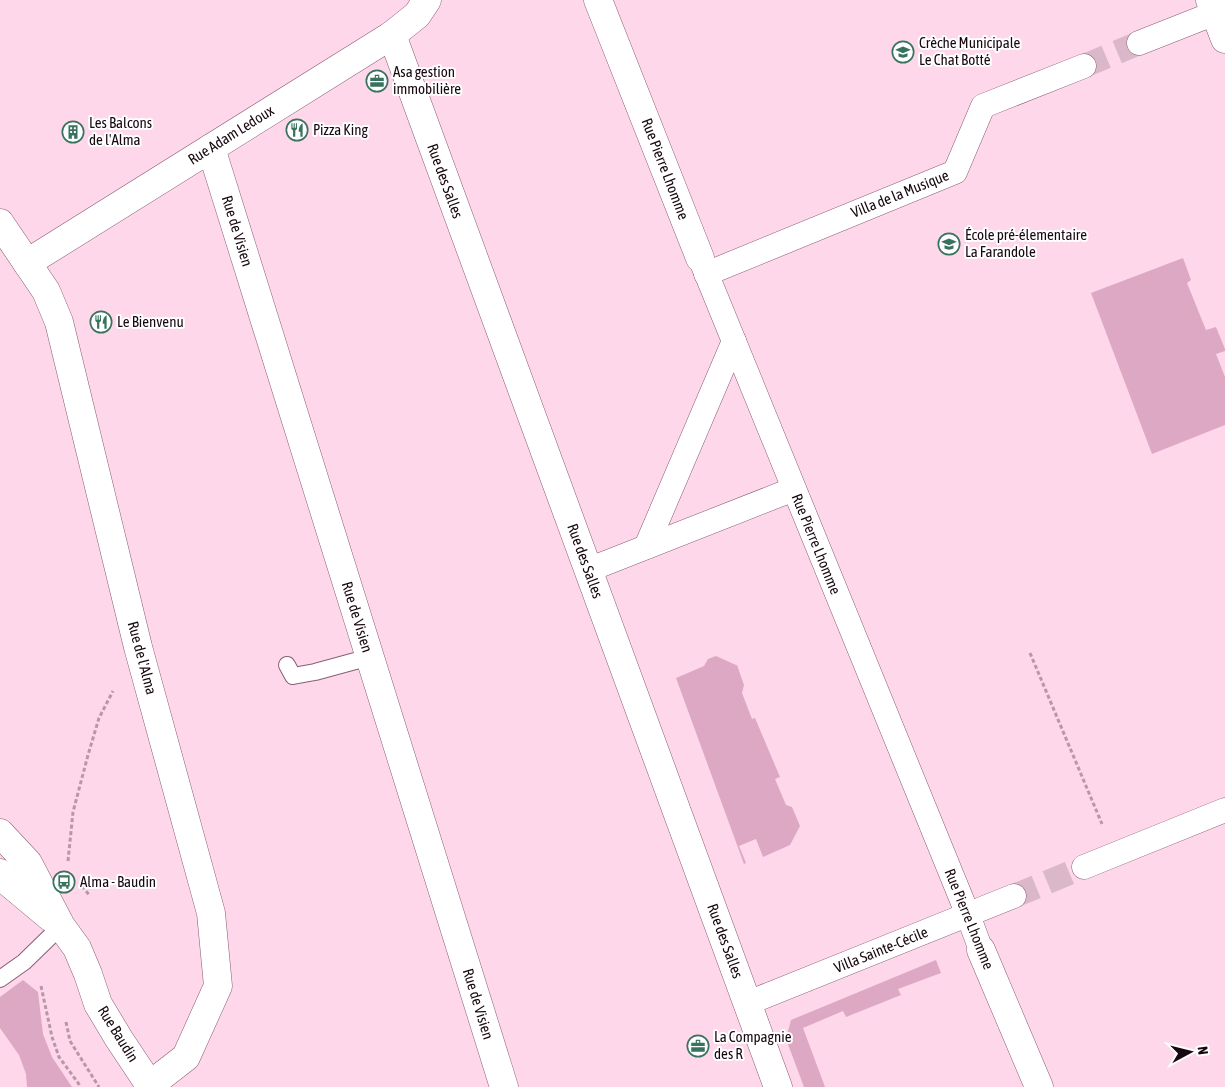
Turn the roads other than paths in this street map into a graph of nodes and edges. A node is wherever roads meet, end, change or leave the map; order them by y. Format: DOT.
graph roads {
  1 [pos="427,0"];
  2 [pos="598,0"];
  3 [pos="1213,6"];
  4 [pos="392,35"];
  5 [pos="1225,39"];
  6 [pos="1139,44"];
  7 [pos="1084,66"];
  8 [pos="211,148"];
  9 [pos="0,223"];
  10 [pos="28,263"];
  11 [pos="703,266"];
  12 [pos="734,341"];
  13 [pos="794,489"];
  14 [pos="646,547"];
  15 [pos="588,570"];
  16 [pos="370,657"];
  17 [pos="287,665"];
  18 [pos="1225,810"];
  19 [pos="0,833"];
  20 [pos="1084,867"];
  21 [pos="0,873"];
  22 [pos="1014,896"];
  23 [pos="968,915"];
  24 [pos="61,926"];
  25 [pos="981,950"];
  26 [pos="0,979"];
  27 [pos="748,1003"];
  28 [pos="150,1086"];
  29 [pos="504,1087"];
  30 [pos="778,1087"];
  31 [pos="1038,1087"];
  1 -- 4 [label="street, Rue Adam Ledoux"];
  2 -- 11 [label="street, Rue Pierre Lhomme"];
  3 -- 5 [label="street"];
  3 -- 6 [label="street"];
  4 -- 8 [label="street, Rue Adam Ledoux"];
  4 -- 15 [label="street, Rue des Salles"];
  7 -- 11 [label="street, Villa de la Musique"];
  8 -- 10 [label="street, Rue Adam Ledoux"];
  8 -- 16 [label="street, Rue de Visien"];
  9 -- 10 [label="street, Rue de l'Alma"];
  10 -- 28 [label="street, Rue de l'Alma"];
  11 -- 12 [label="street, Rue Pierre Lhomme"];
  12 -- 13 [label="street, Rue Pierre Lhomme"];
  12 -- 14 [label="street"];
  13 -- 14 [label="street"];
  13 -- 23 [label="street, Rue Pierre Lhomme"];
  14 -- 15 [label="street"];
  15 -- 27 [label="street, Rue des Salles"];
  16 -- 17 [label="lane"];
  16 -- 29 [label="street, Rue de Visien"];
  18 -- 20 [label="street"];
  19 -- 24 [label="street, Rue Baudin"];
  21 -- 24 [label="street, Rue Baudin"];
  22 -- 23 [label="street, Villa Sainte-Cécile"];
  23 -- 25 [label="street, Rue Pierre Lhomme"];
  23 -- 27 [label="street, Villa Sainte-Cécile"];
  24 -- 26 [label="lane"];
  24 -- 28 [label="street, Rue Baudin"];
  25 -- 31 [label="street, Rue Pierre Lhomme"];
  27 -- 30 [label="street, Rue des Salles"];
}
